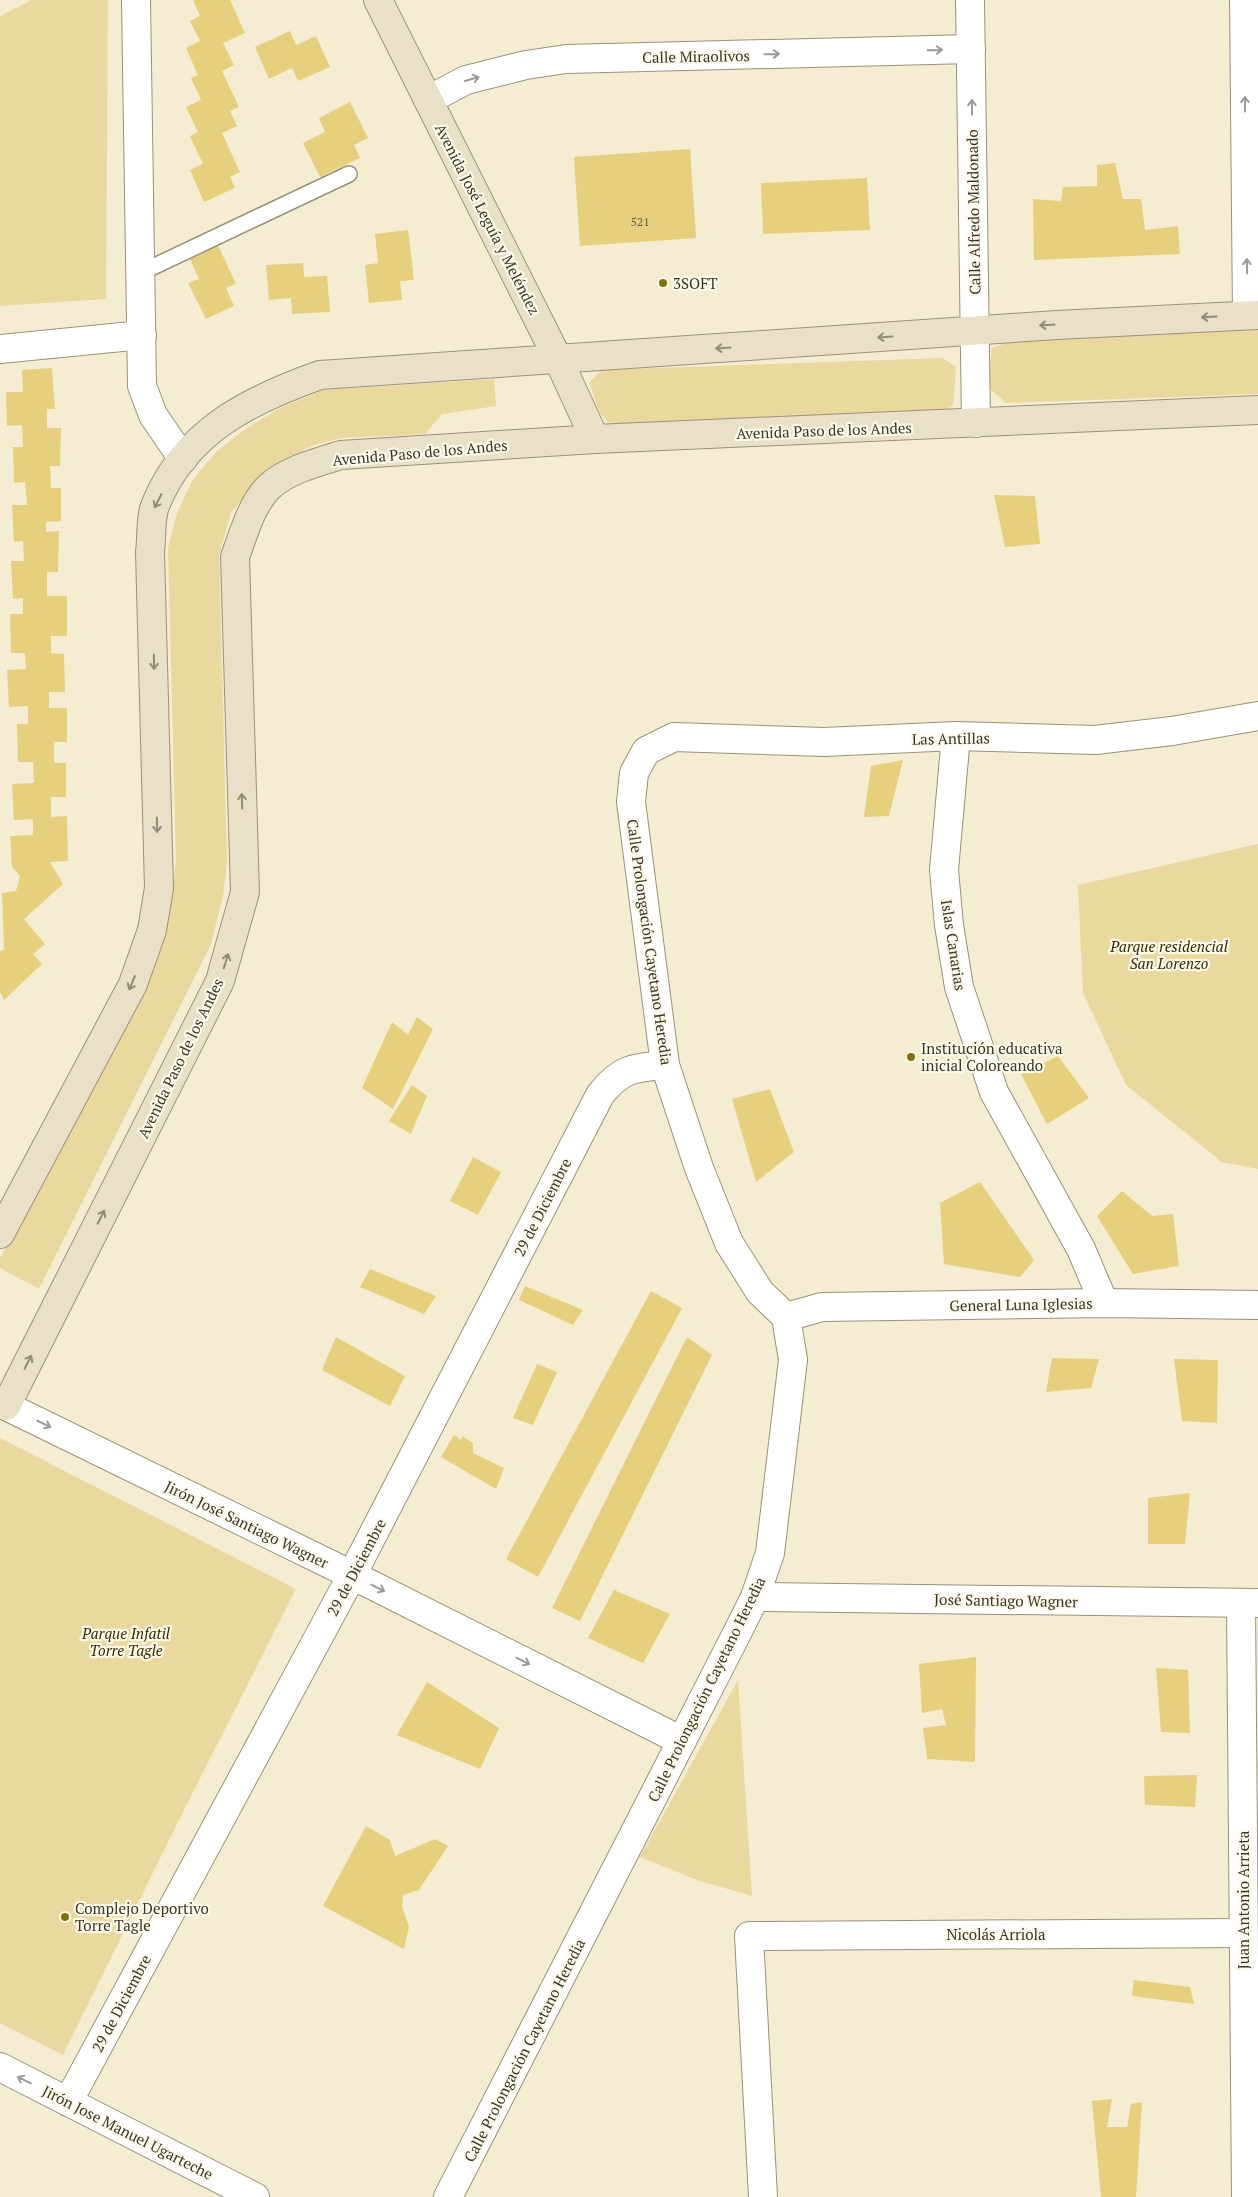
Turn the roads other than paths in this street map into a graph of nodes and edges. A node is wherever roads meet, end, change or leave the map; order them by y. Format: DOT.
graph roads {
  1 [pos="136,0"];
  2 [pos="378,0"];
  3 [pos="970,0"];
  4 [pos="1244,0"];
  5 [pos="971,50"];
  6 [pos="428,100"];
  7 [pos="349,174"];
  8 [pos="140,273"];
  9 [pos="1253,315"];
  10 [pos="975,331"];
  11 [pos="142,335"];
  12 [pos="0,349"];
  13 [pos="558,358"];
  14 [pos="1258,410"];
  15 [pos="976,424"];
  16 [pos="595,439"];
  17 [pos="183,459"];
  18 [pos="1258,716"];
  19 [pos="956,736"];
  20 [pos="646,751"];
  21 [pos="665,1065"];
  22 [pos="0,1234"];
  23 [pos="1104,1303"];
  24 [pos="1258,1305"];
  25 [pos="786,1317"];
  26 [pos="3,1404"];
  27 [pos="352,1575"];
  28 [pos="755,1597"];
  29 [pos="1250,1603"];
  30 [pos="682,1741"];
  31 [pos="1243,1933"];
  32 [pos="0,2067"];
  33 [pos="68,2102"];
  34 [pos="255,2197"];
  35 [pos="448,2197"];
  36 [pos="763,2197"];
  37 [pos="1246,2197"];
  1 -- 8 [label="street"];
  2 -- 6 [label="street, Avenida José Leguía y Meléndez"];
  3 -- 5 [label="street, Calle Alfredo Maldonado"];
  9 -- 4 [label="street, one-way"];
  6 -- 5 [label="street, Calle Miraolivos, one-way"];
  10 -- 5 [label="street, Calle Alfredo Maldonado, one-way"];
  6 -- 13 [label="street, Avenida José Leguía y Meléndez"];
  7 -- 8 [label="lane"];
  8 -- 11 [label="street"];
  9 -- 10 [label="street, one-way"];
  10 -- 13 [label="street, one-way"];
  10 -- 15 [label="street, Calle Alfredo Maldonado"];
  11 -- 12 [label="street"];
  11 -- 17 [label="street"];
  13 -- 16 [label="street, Avenida José Leguía y Meléndez"];
  13 -- 17 [label="street"];
  14 -- 15 [label="street, Avenida Paso de los Andes"];
  15 -- 16 [label="street, Avenida Paso de los Andes"];
  26 -- 16 [label="street, Avenida Paso de los Andes, one-way"];
  17 -- 22 [label="street, one-way"];
  18 -- 19 [label="street, Las Antillas"];
  19 -- 20 [label="street, Las Antillas"];
  19 -- 23 [label="street, Islas Canarias"];
  20 -- 21 [label="street, Calle Prolongación Cayetano Heredia"];
  21 -- 25 [label="street, Calle Prolongación Cayetano Heredia"];
  21 -- 27 [label="street, 29 de Diciembre"];
  23 -- 24 [label="street, General Luna Iglesias"];
  23 -- 25 [label="street, General Luna Iglesias"];
  25 -- 28 [label="street, Calle Prolongación Cayetano Heredia"];
  26 -- 27 [label="street, Jirón José Santiago Wagner, one-way"];
  27 -- 30 [label="street, Jirón José Santiago Wagner, one-way"];
  27 -- 33 [label="street, 29 de Diciembre"];
  28 -- 29 [label="street, José Santiago Wagner"];
  28 -- 30 [label="street, Calle Prolongación Cayetano Heredia"];
  29 -- 31 [label="street, Juan Antonio Arrieta"];
  30 -- 35 [label="street, Calle Prolongación Cayetano Heredia"];
  31 -- 36 [label="street, Nicolás Arriola"];
  31 -- 37 [label="street, Juan Antonio Arrieta"];
  33 -- 32 [label="street, Jirón Jose Manuel Ugarteche, one-way"];
  33 -- 34 [label="street, Jirón Jose Manuel Ugarteche"];
}
